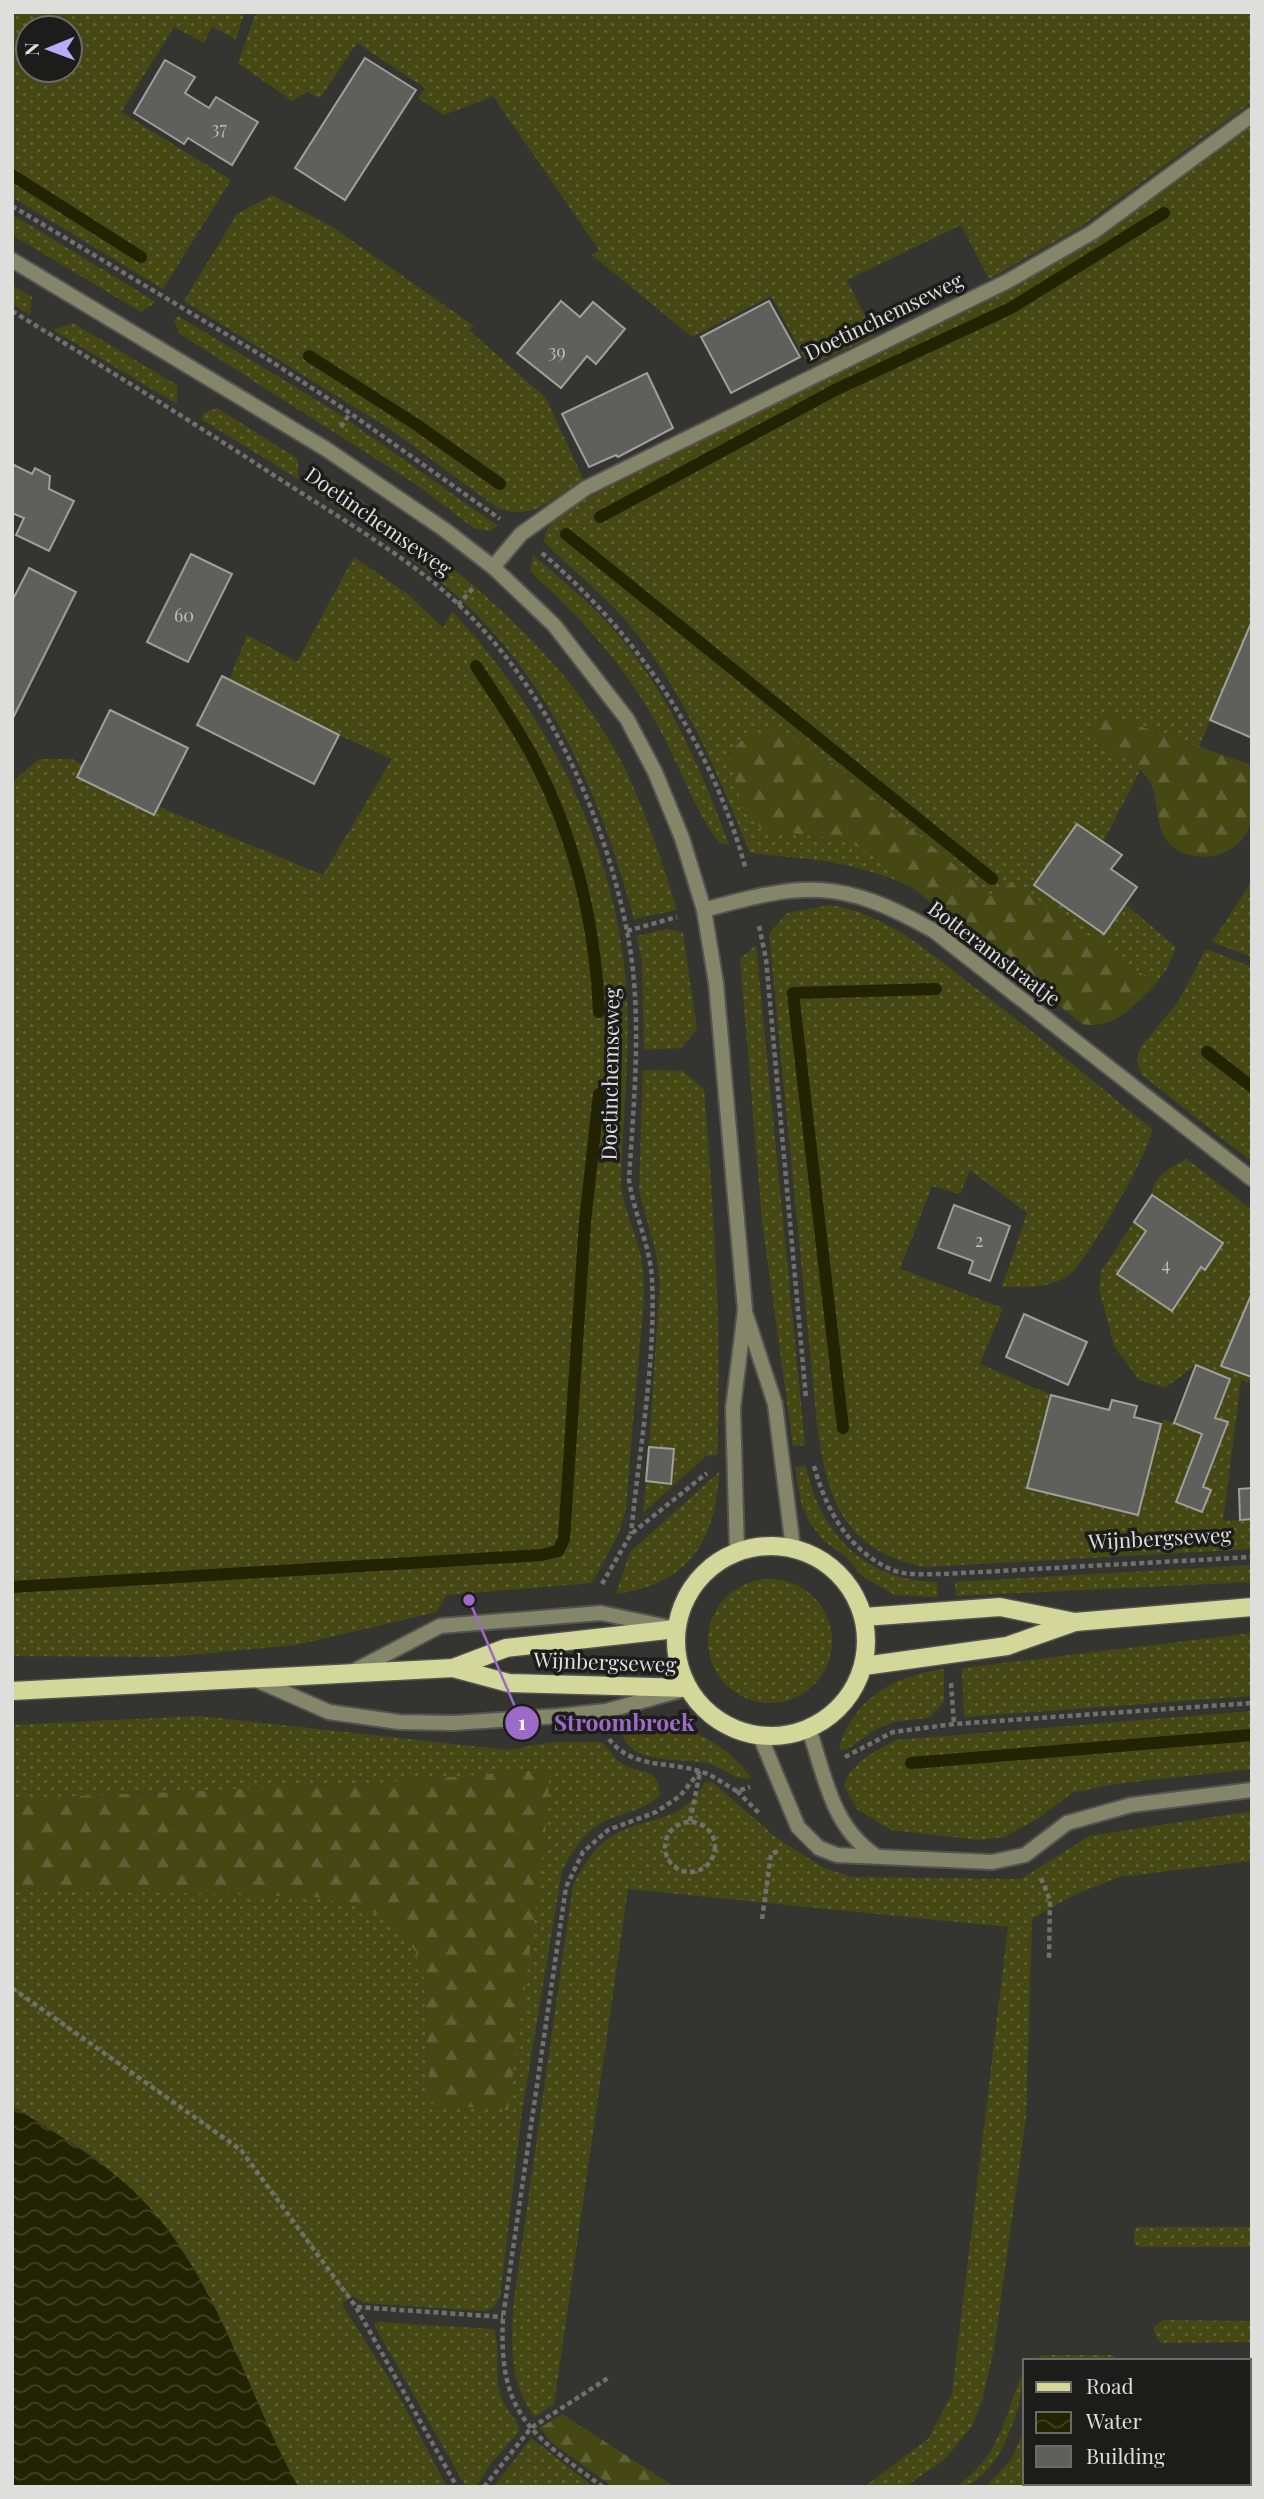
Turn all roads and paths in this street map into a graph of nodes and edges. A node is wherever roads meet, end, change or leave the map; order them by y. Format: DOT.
graph roads {
  1 [pos="1252,115"];
  2 [pos="12,206"];
  3 [pos="12,260"];
  4 [pos="12,311"];
  5 [pos="521,534"];
  6 [pos="493,567"];
  7 [pos="753,897"];
  8 [pos="704,910"];
  9 [pos="627,931"];
  10 [pos="1252,1180"];
  11 [pos="745,1310"];
  12 [pos="807,1411"];
  13 [pos="812,1456"];
  14 [pos="631,1534"];
  15 [pos="793,1548"];
  16 [pos="737,1551"];
  17 [pos="1252,1557"];
  18 [pos="1252,1607"];
  19 [pos="864,1617"];
  20 [pos="1075,1622"];
  21 [pos="676,1629"];
  22 [pos="864,1666"];
  23 [pos="453,1668"];
  24 [pos="352,1672"];
  25 [pos="253,1679"];
  26 [pos="688,1688"];
  27 [pos="12,1691"];
  28 [pos="1252,1703"];
  29 [pos="954,1724"];
  30 [pos="809,1729"];
  31 [pos="760,1736"];
  32 [pos="1252,1790"];
  33 [pos="690,1821"];
  34 [pos="807,1839"];
  35 [pos="1025,1855"];
  36 [pos="880,1859"];
  37 [pos="762,1919"];
  38 [pos="1049,1959"];
  39 [pos="12,1988"];
  40 [pos="356,2307"];
  41 [pos="503,2317"];
  42 [pos="608,2378"];
  43 [pos="531,2428"];
  44 [pos="457,2487"];
  45 [pos="484,2487"];
  46 [pos="603,2487"];
  1 -- 5 [label="street, Doetinchemseweg"];
  2 -- 5 [label="path"];
  3 -- 6 [label="street, Doetinchemseweg"];
  4 -- 9 [label="path, Doetinchemseweg"];
  5 -- 6 [label="street, Doetinchemseweg"];
  5 -- 7 [label="path"];
  6 -- 8 [label="street, Doetinchemseweg"];
  7 -- 8 [label="street, Botteramstraatje"];
  7 -- 10 [label="street, Botteramstraatje"];
  7 -- 12 [label="path"];
  8 -- 9 [label="path"];
  8 -- 11 [label="street, Doetinchemseweg"];
  9 -- 14 [label="path, Doetinchemseweg"];
  11 -- 15 [label="street, Doetinchemseweg"];
  11 -- 16 [label="street, Doetinchemseweg"];
  13 -- 17 [label="path, Wijnbergseweg"];
  15 -- 16 [label="main road"];
  15 -- 19 [label="main road"];
  16 -- 21 [label="main road"];
  18 -- 20 [label="main road"];
  19 -- 20 [label="main road"];
  19 -- 22 [label="main road"];
  20 -- 22 [label="main road"];
  21 -- 23 [label="main road, Wijnbergseweg"];
  21 -- 24 [label="street, Wijnbergseweg"];
  21 -- 26 [label="main road"];
  22 -- 30 [label="main road"];
  23 -- 24 [label="main road, Wijnbergseweg"];
  23 -- 26 [label="main road, Wijnbergseweg"];
  24 -- 25 [label="main road, Wijnbergseweg"];
  25 -- 26 [label="street, Wijnbergseweg"];
  25 -- 27 [label="main road, Wijnbergseweg"];
  26 -- 31 [label="main road"];
  28 -- 29 [label="path"];
  30 -- 31 [label="main road"];
  30 -- 36 [label="street"];
  31 -- 34 [label="street"];
  32 -- 35 [label="street"];
  33 -- 33 [label="path"];
  33 -- 41 [label="path"];
  34 -- 36 [label="street"];
  34 -- 37 [label="path"];
  35 -- 36 [label="street"];
  35 -- 38 [label="path"];
  39 -- 40 [label="path"];
  40 -- 41 [label="path"];
  40 -- 44 [label="path"];
  41 -- 43 [label="path"];
  42 -- 43 [label="path"];
  43 -- 45 [label="path"];
  43 -- 46 [label="path"];
}
